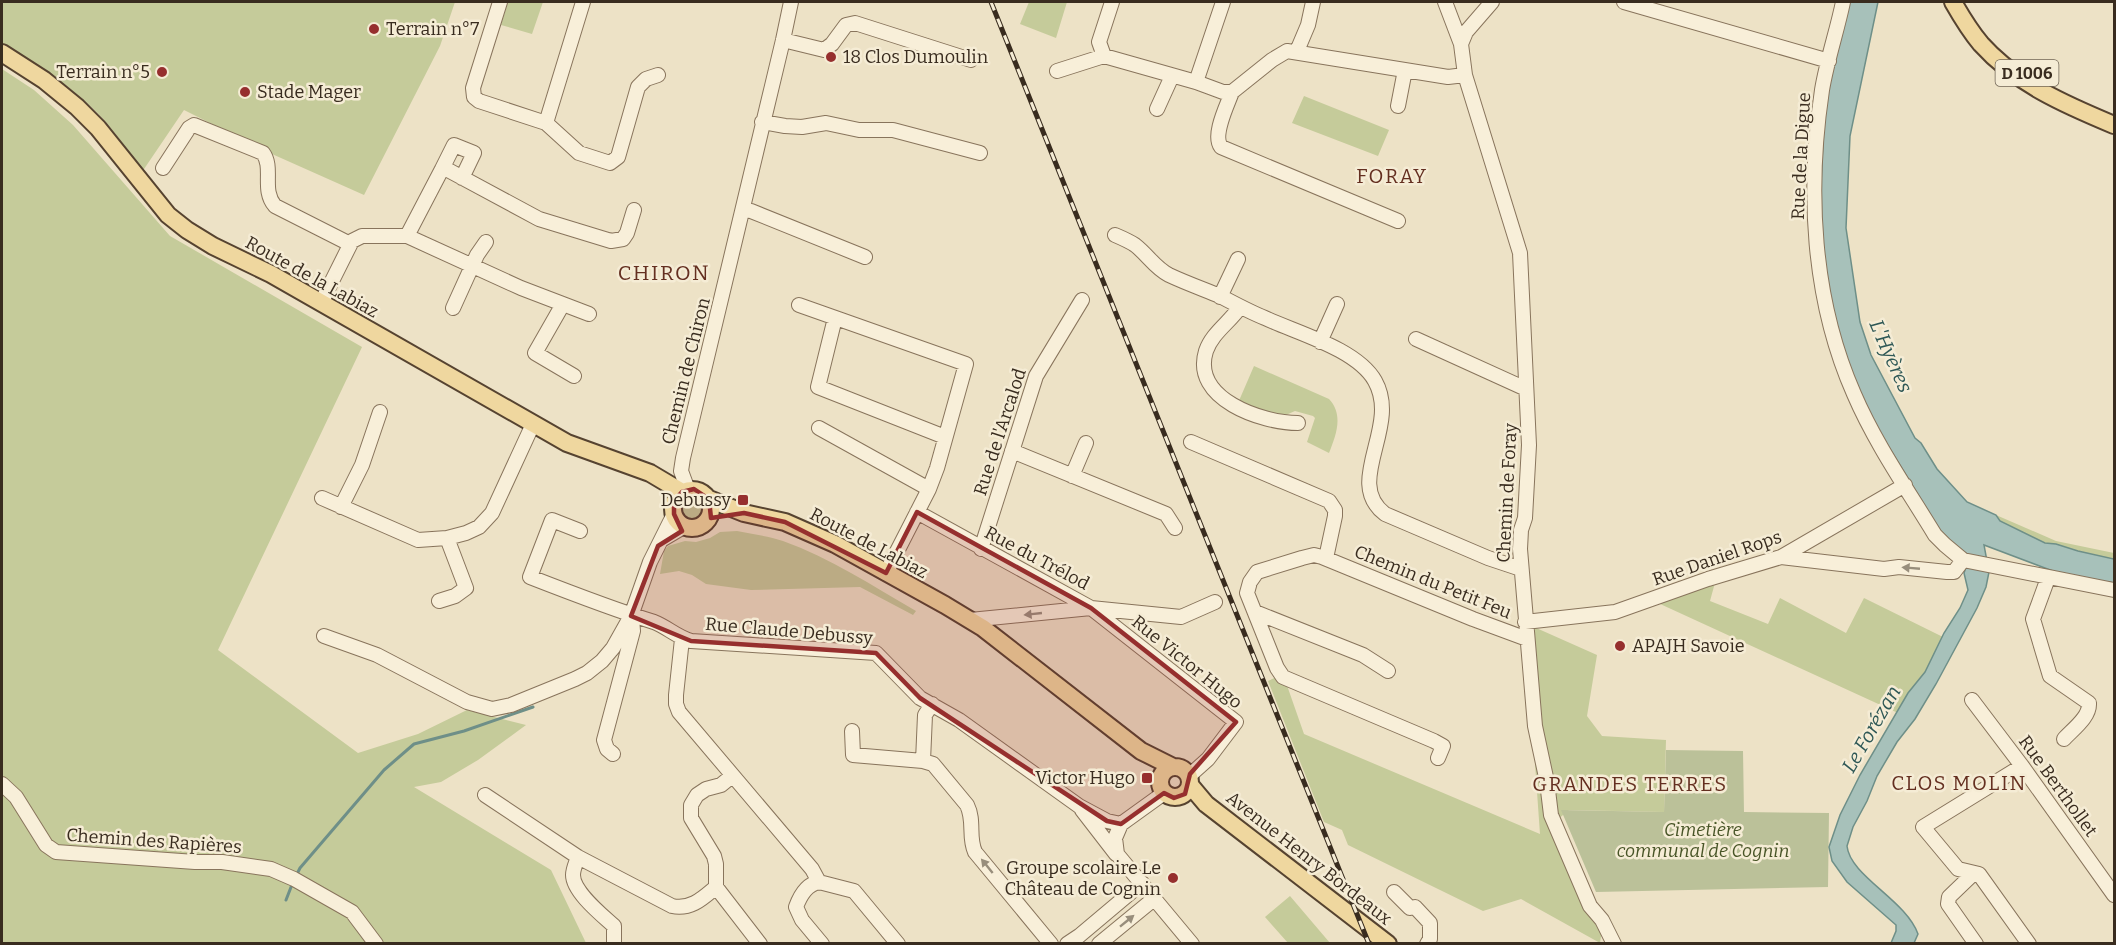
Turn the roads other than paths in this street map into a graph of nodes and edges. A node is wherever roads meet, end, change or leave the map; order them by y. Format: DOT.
graph roads {
  1 [pos="501,2"];
  2 [pos="583,2"];
  3 [pos="791,2"];
  4 [pos="1112,2"];
  5 [pos="1223,2"];
  6 [pos="1313,2"];
  7 [pos="1445,2"];
  8 [pos="1492,2"];
  9 [pos="1624,2"];
  10 [pos="1843,2"];
  11 [pos="1953,2"];
  12 [pos="1963,2"];
  13 [pos="783,40"];
  14 [pos="1461,44"];
  15 [pos="1297,51"];
  16 [pos="2,53"];
  17 [pos="1104,56"];
  18 [pos="971,60"];
  19 [pos="1828,61"];
  20 [pos="1405,70"];
  21 [pos="1057,71"];
  22 [pos="658,75"];
  23 [pos="1465,75"];
  24 [pos="1172,76"];
  25 [pos="1196,82"];
  26 [pos="1232,92"];
  27 [pos="2058,101"];
  28 [pos="1398,106"];
  29 [pos="1157,109"];
  30 [pos="2115,118"];
  31 [pos="762,122"];
  32 [pos="546,123"];
  33 [pos="2115,125"];
  34 [pos="980,153"];
  35 [pos="163,168"];
  36 [pos="442,169"];
  37 [pos="462,178"];
  38 [pos="634,210"];
  39 [pos="743,210"];
  40 [pos="1398,221"];
  41 [pos="1115,235"];
  42 [pos="407,236"];
  43 [pos="486,242"];
  44 [pos="350,244"];
  45 [pos="865,257"];
  46 [pos="1238,259"];
  47 [pos="472,267"];
  48 [pos="1220,297"];
  49 [pos="1082,300"];
  50 [pos="321,303"];
  51 [pos="563,304"];
  52 [pos="1337,304"];
  53 [pos="799,305"];
  54 [pos="1240,307"];
  55 [pos="453,308"];
  56 [pos="590,314"];
  57 [pos="835,318"];
  58 [pos="1416,339"];
  59 [pos="1320,342"];
  60 [pos="574,376"];
  61 [pos="1526,389"];
  62 [pos="380,412"];
  63 [pos="1298,423"];
  64 [pos="533,424"];
  65 [pos="819,428"];
  66 [pos="945,437"];
  67 [pos="1191,442"];
  68 [pos="1086,443"];
  69 [pos="1012,451"];
  70 [pos="681,471"];
  71 [pos="1072,476"];
  72 [pos="657,477"];
  73 [pos="1905,485"];
  74 [pos="928,489"];
  75 [pos="685,491"];
  76 [pos="322,498"];
  77 [pos="709,499"];
  78 [pos="341,507"];
  79 [pos="917,512"];
  80 [pos="744,513"];
  81 [pos="677,516"];
  82 [pos="710,517"];
  83 [pos="1175,528"];
  84 [pos="580,531"];
  85 [pos="447,538"];
  86 [pos="981,549"];
  87 [pos="1781,557"];
  88 [pos="1326,558"];
  89 [pos="1965,560"];
  90 [pos="1521,569"];
  91 [pos="886,573"];
  92 [pos="2048,578"];
  93 [pos="2115,590"];
  94 [pos="439,601"];
  95 [pos="1215,602"];
  96 [pos="1091,608"];
  97 [pos="1255,612"];
  98 [pos="631,616"];
  99 [pos="970,620"];
  100 [pos="1525,622"];
  101 [pos="324,636"];
  102 [pos="682,639"];
  103 [pos="1527,639"];
  104 [pos="1388,670"];
  105 [pos="1972,700"];
  106 [pos="932,705"];
  107 [pos="852,731"];
  108 [pos="2064,739"];
  109 [pos="613,754"];
  110 [pos="1438,758"];
  111 [pos="923,761"];
  112 [pos="2022,765"];
  113 [pos="732,776"];
  114 [pos="1166,779"];
  115 [pos="2,784"];
  116 [pos="1188,785"];
  117 [pos="485,795"];
  118 [pos="1079,806"];
  119 [pos="1121,824"];
  120 [pos="1117,854"];
  121 [pos="578,857"];
  122 [pos="1974,873"];
  123 [pos="819,882"];
  124 [pos="1143,883"];
  125 [pos="716,887"];
  126 [pos="1394,892"];
  127 [pos="2115,895"];
  128 [pos="1155,898"];
  129 [pos="1083,940"];
  130 [pos="376,944"];
  131 [pos="614,944"];
  132 [pos="759,944"];
  133 [pos="822,944"];
  134 [pos="898,944"];
  135 [pos="1051,944"];
  136 [pos="1067,944"];
  137 [pos="1099,944"];
  138 [pos="1192,944"];
  139 [pos="1388,944"];
  140 [pos="1427,944"];
  141 [pos="1614,944"];
  142 [pos="1976,944"];
  143 [pos="2029,944"];
  1 -- 32 [label="street"];
  2 -- 32 [label="street"];
  3 -- 13 [label="street, Chemin de Chiron"];
  4 -- 17 [label="street"];
  5 -- 25 [label="street"];
  6 -- 15 [label="street"];
  7 -- 14 [label="street, Chemin de Foray"];
  8 -- 14 [label="street"];
  9 -- 19 [label="street"];
  10 -- 19 [label="street, Rue de la Digue"];
  11 -- 27 [label="main road, D 1006"];
  12 -- 30 [label="main road, D 1006"];
  13 -- 18 [label="street"];
  13 -- 31 [label="street, Chemin de Chiron"];
  14 -- 23 [label="street, Chemin de Foray"];
  15 -- 20 [label="street"];
  15 -- 26 [label="street"];
  16 -- 50 [label="main road, Route de la Labiaz"];
  17 -- 21 [label="street"];
  17 -- 24 [label="street"];
  19 -- 73 [label="street, Rue de la Digue"];
  20 -- 23 [label="street"];
  20 -- 28 [label="street"];
  22 -- 32 [label="street"];
  23 -- 61 [label="street, Chemin de Foray"];
  24 -- 25 [label="street"];
  24 -- 29 [label="street"];
  25 -- 26 [label="street"];
  26 -- 40 [label="street"];
  27 -- 30 [label="street"];
  27 -- 33 [label="main road, D 1006"];
  31 -- 34 [label="street"];
  31 -- 39 [label="street, Chemin de Chiron"];
  35 -- 44 [label="street"];
  36 -- 37 [label="street"];
  36 -- 37 [label="street"];
  36 -- 42 [label="street"];
  37 -- 38 [label="street"];
  39 -- 45 [label="street"];
  39 -- 70 [label="street, Chemin de Chiron"];
  41 -- 48 [label="street"];
  42 -- 44 [label="street"];
  42 -- 47 [label="street"];
  43 -- 47 [label="street"];
  44 -- 50 [label="street"];
  46 -- 48 [label="street"];
  47 -- 51 [label="street"];
  47 -- 55 [label="street"];
  48 -- 54 [label="street"];
  49 -- 69 [label="street, Rue de l'Arcalod"];
  50 -- 64 [label="main road, Route de la Labiaz"];
  51 -- 56 [label="street"];
  51 -- 60 [label="street"];
  52 -- 59 [label="street"];
  53 -- 57 [label="street"];
  54 -- 59 [label="street"];
  54 -- 63 [label="street"];
  57 -- 66 [label="street"];
  57 -- 66 [label="street"];
  58 -- 61 [label="street"];
  59 -- 90 [label="street"];
  61 -- 90 [label="street, Chemin de Foray"];
  62 -- 78 [label="street"];
  64 -- 72 [label="main road, Route de la Labiaz"];
  64 -- 85 [label="street"];
  65 -- 74 [label="street"];
  66 -- 74 [label="street"];
  67 -- 88 [label="street, Chemin du Petit Feu"];
  68 -- 71 [label="street"];
  69 -- 71 [label="street"];
  69 -- 86 [label="street, Rue de l'Arcalod"];
  70 -- 72 [label="street, Chemin de Chiron"];
  70 -- 75 [label="street, Chemin de Chiron"];
  71 -- 83 [label="street"];
  72 -- 75 [label="main road, Route de la Labiaz"];
  72 -- 81 [label="main road"];
  73 -- 87 [label="street, Rue Daniel Rops"];
  73 -- 89 [label="street, Rue de la Digue"];
  74 -- 79 [label="street"];
  75 -- 77 [label="main road"];
  75 -- 81 [label="main road"];
  76 -- 78 [label="street"];
  77 -- 80 [label="main road, Route de Labiaz"];
  77 -- 82 [label="main road"];
  78 -- 85 [label="street"];
  79 -- 86 [label="street, Rue du Trélod"];
  79 -- 91 [label="street"];
  80 -- 82 [label="main road, Route de Labiaz"];
  80 -- 91 [label="main road, Route de Labiaz"];
  81 -- 82 [label="main road"];
  81 -- 98 [label="street"];
  84 -- 98 [label="street, Rue Claude Debussy"];
  85 -- 94 [label="street"];
  86 -- 96 [label="street, Rue du Trélod"];
  89 -- 87 [label="street, one-way"];
  87 -- 100 [label="street, Rue Daniel Rops"];
  88 -- 97 [label="street, Chemin du Petit Feu"];
  88 -- 103 [label="street, Chemin du Petit Feu"];
  89 -- 92 [label="street"];
  90 -- 100 [label="street, Chemin de Foray"];
  91 -- 99 [label="main road, Route de Labiaz"];
  92 -- 93 [label="street"];
  92 -- 108 [label="street"];
  95 -- 96 [label="street, Rue du Trélod"];
  96 -- 99 [label="street, one-way"];
  96 -- 116 [label="street, Rue Victor Hugo"];
  97 -- 104 [label="street"];
  97 -- 110 [label="street, Chemin du Petit Feu"];
  98 -- 101 [label="street"];
  98 -- 102 [label="street, Rue Claude Debussy"];
  98 -- 109 [label="street"];
  99 -- 114 [label="main road"];
  100 -- 103 [label="street, Chemin de Foray"];
  102 -- 106 [label="street, Rue Claude Debussy"];
  102 -- 113 [label="street"];
  103 -- 141 [label="street, Chemin de Foray"];
  105 -- 112 [label="street, Rue Berthollet"];
  106 -- 111 [label="street"];
  106 -- 118 [label="street, Rue Claude Debussy"];
  107 -- 111 [label="street"];
  135 -- 111 [label="street, one-way"];
  112 -- 122 [label="street"];
  112 -- 127 [label="street, Rue Berthollet"];
  113 -- 123 [label="street"];
  113 -- 125 [label="street"];
  114 -- 116 [label="main road, Avenue Henry Bordeaux"];
  114 -- 116 [label="main road"];
  114 -- 119 [label="street"];
  115 -- 130 [label="street, Chemin des Rapières"];
  116 -- 139 [label="main road, Avenue Henry Bordeaux"];
  117 -- 121 [label="street"];
  118 -- 119 [label="street, Rue Claude Debussy"];
  118 -- 120 [label="street, Rue Claude Debussy"];
  119 -- 120 [label="street"];
  120 -- 124 [label="street, Rue Claude Debussy"];
  121 -- 125 [label="street"];
  121 -- 131 [label="street"];
  122 -- 142 [label="street"];
  122 -- 143 [label="street"];
  123 -- 133 [label="street"];
  123 -- 134 [label="street"];
  124 -- 128 [label="street, Rue Claude Debussy"];
  124 -- 129 [label="street"];
  125 -- 132 [label="street"];
  126 -- 140 [label="street"];
  137 -- 128 [label="street, one-way"];
  128 -- 138 [label="street, Rue Claude Debussy"];
  129 -- 136 [label="street"];
}
